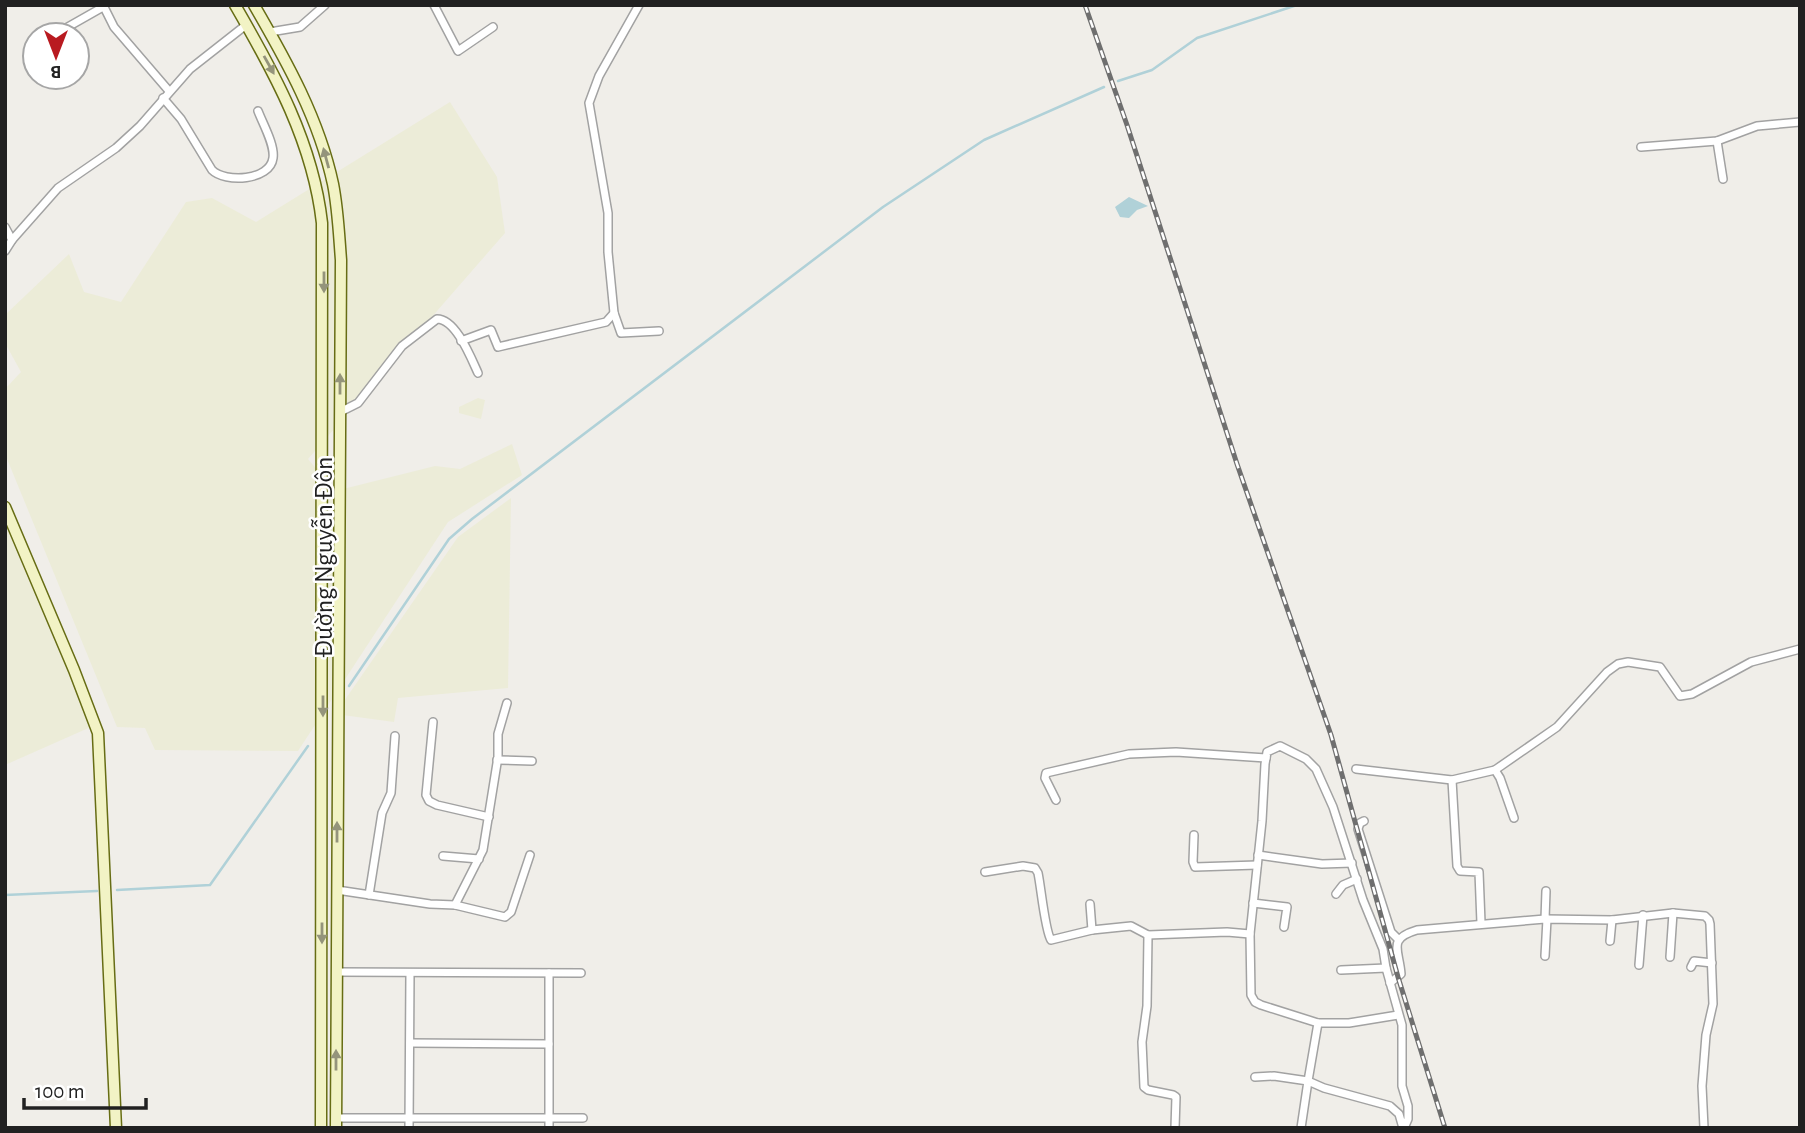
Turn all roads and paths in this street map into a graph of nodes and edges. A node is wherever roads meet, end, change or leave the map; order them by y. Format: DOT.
graph roads {
  1 [pos="255,5"];
  2 [pos="325,5"];
  3 [pos="435,5"];
  4 [pos="639,5"];
  5 [pos="103,6"];
  6 [pos="238,10"];
  7 [pos="78,21"];
  8 [pos="246,25"];
  9 [pos="493,27"];
  10 [pos="270,32"];
  11 [pos="169,91"];
  12 [pos="163,98"];
  13 [pos="258,111"];
  14 [pos="1800,122"];
  15 [pos="1717,141"];
  16 [pos="1641,147"];
  17 [pos="1723,179"];
  18 [pos="5,228"];
  19 [pos="12,240"];
  20 [pos="5,251"];
  21 [pos="614,313"];
  22 [pos="659,331"];
  23 [pos="461,341"];
  24 [pos="478,373"];
  25 [pos="340,412"];
  26 [pos="5,506"];
  27 [pos="323,630"];
  28 [pos="339,630"];
  29 [pos="1800,649"];
  30 [pos="507,703"];
  31 [pos="433,722"];
  32 [pos="395,736"];
  33 [pos="1266,758"];
  34 [pos="497,760"];
  35 [pos="531,761"];
  36 [pos="1356,769"];
  37 [pos="1495,770"];
  38 [pos="1452,780"];
  39 [pos="1056,800"];
  40 [pos="489,817"];
  41 [pos="1514,818"];
  42 [pos="1364,821"];
  43 [pos="1194,835"];
  44 [pos="530,855"];
  45 [pos="1258,855"];
  46 [pos="443,856"];
  47 [pos="479,859"];
  48 [pos="1352,863"];
  49 [pos="1257,865"];
  50 [pos="985,872"];
  51 [pos="1357,879"];
  52 [pos="321,889"];
  53 [pos="337,890"];
  54 [pos="1546,891"];
  55 [pos="1336,894"];
  56 [pos="369,895"];
  57 [pos="1090,904"];
  58 [pos="1253,904"];
  59 [pos="455,905"];
  60 [pos="1674,913"];
  61 [pos="1643,915"];
  62 [pos="1546,919"];
  63 [pos="1612,920"];
  64 [pos="1481,923"];
  65 [pos="1284,927"];
  66 [pos="1092,930"];
  67 [pos="1250,934"];
  68 [pos="1149,935"];
  69 [pos="1398,939"];
  70 [pos="1610,941"];
  71 [pos="1545,956"];
  72 [pos="1670,957"];
  73 [pos="1712,963"];
  74 [pos="1639,965"];
  75 [pos="1691,967"];
  76 [pos="1386,968"];
  77 [pos="1341,970"];
  78 [pos="322,972"];
  79 [pos="337,972"];
  80 [pos="410,972"];
  81 [pos="549,973"];
  82 [pos="581,973"];
  83 [pos="1390,983"];
  84 [pos="1398,1015"];
  85 [pos="1318,1023"];
  86 [pos="410,1043"];
  87 [pos="549,1044"];
  88 [pos="1255,1077"];
  89 [pos="1308,1081"];
  90 [pos="410,1118"];
  91 [pos="549,1118"];
  92 [pos="583,1118"];
  93 [pos="321,1123"];
  94 [pos="336,1123"];
  95 [pos="116,1128"];
  96 [pos="409,1128"];
  97 [pos="549,1128"];
  98 [pos="1175,1128"];
  99 [pos="1301,1128"];
  100 [pos="1404,1128"];
  101 [pos="1704,1128"];
  1 -- 6 [label="main road"];
  1 -- 10 [label="main road, Đường Nguyễn Đôn"];
  2 -- 10 [label="street"];
  3 -- 9 [label="street"];
  4 -- 21 [label="street"];
  5 -- 7 [label="street"];
  5 -- 11 [label="street"];
  6 -- 8 [label="main road, Đường Nguyễn Đôn"];
  8 -- 11 [label="street"];
  8 -- 27 [label="main road, Đường Nguyễn Đôn, one-way"];
  25 -- 10 [label="main road, Đường Nguyễn Đôn, one-way"];
  11 -- 12 [label="street"];
  12 -- 13 [label="street"];
  12 -- 19 [label="street"];
  14 -- 15 [label="street"];
  15 -- 16 [label="street"];
  15 -- 17 [label="street"];
  18 -- 19 [label="street"];
  19 -- 20 [label="street"];
  21 -- 22 [label="street"];
  21 -- 23 [label="street"];
  23 -- 24 [label="street"];
  23 -- 25 [label="street"];
  25 -- 28 [label="main road, Đường Nguyễn Đôn"];
  26 -- 95 [label="main road"];
  27 -- 28 [label="main road"];
  27 -- 52 [label="main road, Đường Nguyễn Đôn, one-way"];
  53 -- 28 [label="main road, Đường Nguyễn Đôn, one-way"];
  29 -- 37 [label="street"];
  30 -- 34 [label="street"];
  31 -- 40 [label="street"];
  32 -- 56 [label="street"];
  33 -- 39 [label="street"];
  33 -- 45 [label="street"];
  33 -- 48 [label="street"];
  34 -- 35 [label="street"];
  34 -- 40 [label="street"];
  36 -- 38 [label="street"];
  37 -- 38 [label="street"];
  37 -- 41 [label="street"];
  38 -- 64 [label="street"];
  40 -- 47 [label="street"];
  42 -- 69 [label="street"];
  43 -- 49 [label="street"];
  44 -- 59 [label="street"];
  45 -- 48 [label="street"];
  45 -- 49 [label="street"];
  46 -- 47 [label="street"];
  47 -- 59 [label="street"];
  48 -- 51 [label="street"];
  49 -- 58 [label="street"];
  50 -- 66 [label="street"];
  51 -- 55 [label="street"];
  51 -- 76 [label="street"];
  52 -- 53 [label="main road"];
  52 -- 78 [label="main road, Đường Nguyễn Đôn, one-way"];
  53 -- 56 [label="street"];
  53 -- 79 [label="main road, Đường Nguyễn Đôn"];
  54 -- 62 [label="street"];
  56 -- 59 [label="street"];
  57 -- 66 [label="street"];
  58 -- 65 [label="street"];
  58 -- 67 [label="street"];
  60 -- 61 [label="street"];
  60 -- 72 [label="street"];
  60 -- 73 [label="street"];
  61 -- 63 [label="street"];
  61 -- 74 [label="street"];
  62 -- 63 [label="street"];
  62 -- 64 [label="street"];
  62 -- 71 [label="street"];
  63 -- 70 [label="street"];
  64 -- 69 [label="street"];
  66 -- 68 [label="street"];
  67 -- 68 [label="street"];
  67 -- 85 [label="street"];
  68 -- 98 [label="street"];
  69 -- 83 [label="street"];
  73 -- 75 [label="street"];
  73 -- 101 [label="street"];
  76 -- 77 [label="street"];
  76 -- 83 [label="street"];
  78 -- 79 [label="main road"];
  78 -- 93 [label="main road, Đường Nguyễn Đôn"];
  79 -- 80 [label="street"];
  94 -- 79 [label="main road, Đường Nguyễn Đôn, one-way"];
  80 -- 81 [label="street"];
  80 -- 86 [label="street"];
  81 -- 82 [label="street"];
  81 -- 87 [label="street"];
  83 -- 84 [label="street"];
  84 -- 85 [label="street"];
  84 -- 100 [label="street"];
  85 -- 89 [label="street"];
  86 -- 87 [label="street"];
  86 -- 90 [label="street"];
  87 -- 91 [label="street"];
  88 -- 89 [label="street"];
  89 -- 99 [label="street"];
  89 -- 100 [label="street"];
  90 -- 91 [label="street"];
  90 -- 94 [label="street"];
  90 -- 96 [label="street"];
  91 -- 92 [label="street"];
  91 -- 97 [label="street"];
  93 -- 94 [label="main road"];
}
